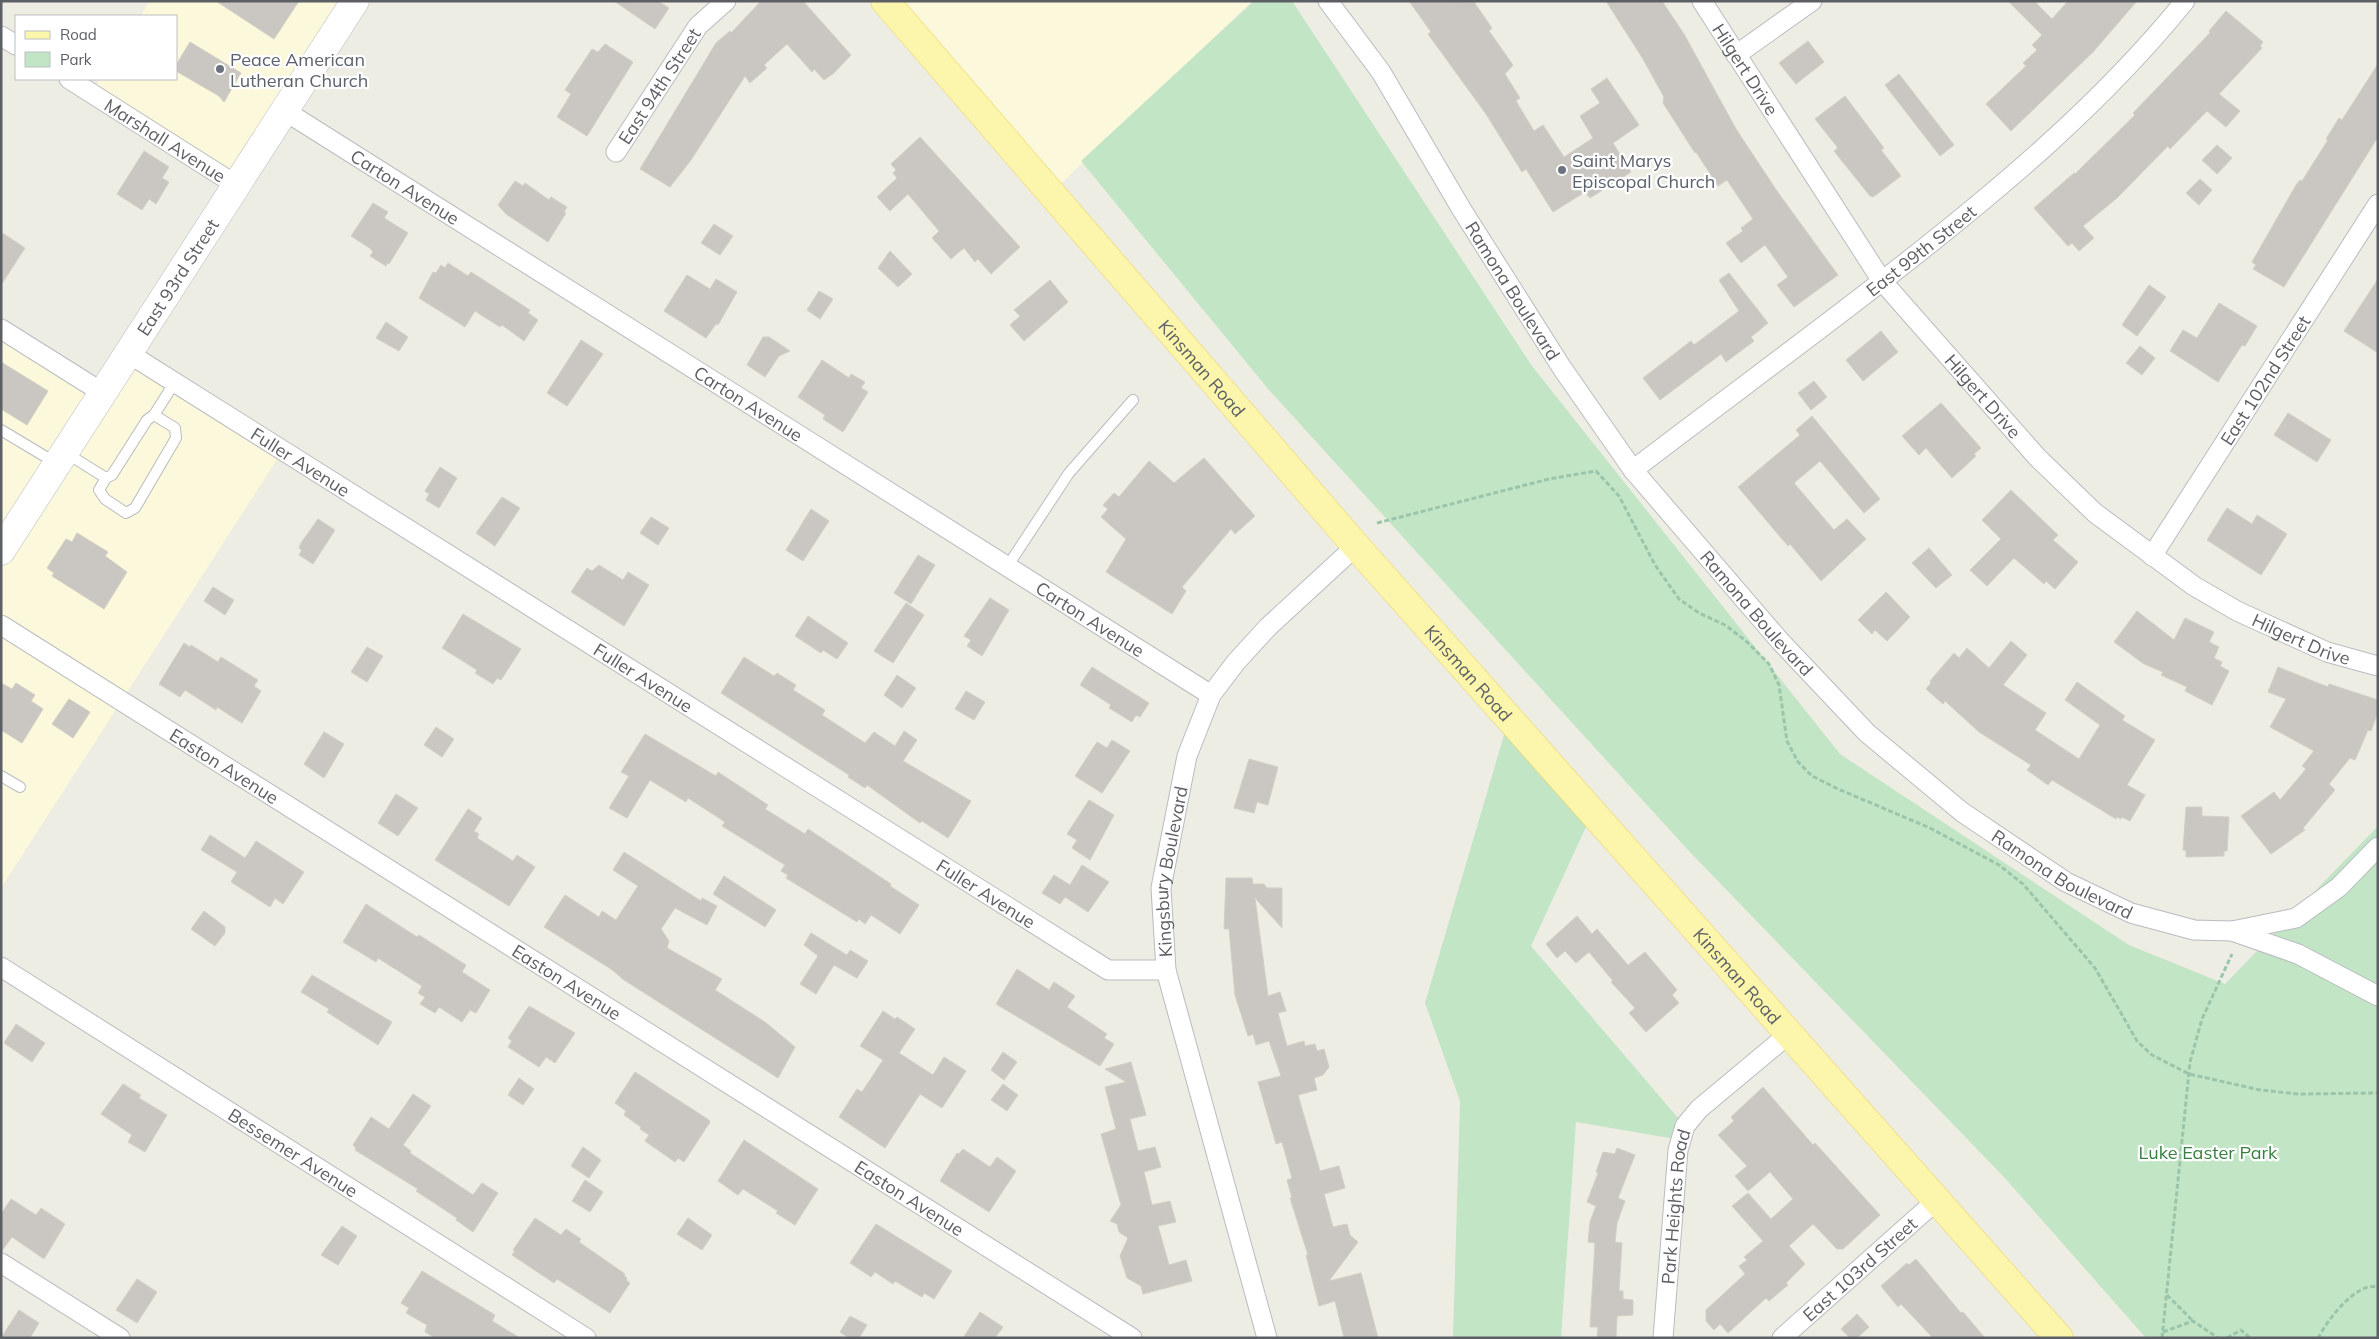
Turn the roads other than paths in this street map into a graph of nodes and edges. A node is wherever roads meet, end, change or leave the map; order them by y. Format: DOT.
graph roads {
  1 [pos="355,1"];
  2 [pos="726,1"];
  3 [pos="885,1"];
  4 [pos="1328,1"];
  5 [pos="1702,1"];
  6 [pos="1812,1"];
  7 [pos="2185,1"];
  8 [pos="1,36"];
  9 [pos="15,44"];
  10 [pos="1736,55"];
  11 [pos="71,80"];
  12 [pos="284,111"];
  13 [pos="616,152"];
  14 [pos="236,185"];
  15 [pos="2378,204"];
  16 [pos="1882,281"];
  17 [pos="1,329"];
  18 [pos="128,353"];
  19 [pos="175,382"];
  20 [pos="103,393"];
  21 [pos="1133,400"];
  22 [pos="154,415"];
  23 [pos="1,430"];
  24 [pos="61,458"];
  25 [pos="1633,470"];
  26 [pos="106,478"];
  27 [pos="1356,546"];
  28 [pos="1,552"];
  29 [pos="2152,556"];
  30 [pos="1007,566"];
  31 [pos="1,625"];
  32 [pos="2378,666"];
  33 [pos="1211,695"];
  34 [pos="1,776"];
  35 [pos="20,787"];
  36 [pos="2378,847"];
  37 [pos="2232,931"];
  38 [pos="1,967"];
  39 [pos="1166,970"];
  40 [pos="2378,996"];
  41 [pos="1790,1033"];
  42 [pos="1936,1200"];
  43 [pos="1,1262"];
  44 [pos="120,1338"];
  45 [pos="586,1338"];
  46 [pos="1132,1338"];
  47 [pos="1267,1338"];
  48 [pos="1662,1338"];
  49 [pos="1782,1338"];
  50 [pos="2059,1338"];
  1 -- 12 [label="main road, East 93rd Street"];
  2 -- 13 [label="street, East 94th Street"];
  3 -- 27 [label="main road, Kinsman Road"];
  4 -- 25 [label="street, Ramona Boulevard"];
  5 -- 10 [label="street, Hilgert Drive"];
  6 -- 10 [label="street"];
  7 -- 16 [label="street, East 99th Street"];
  8 -- 9 [label="street"];
  10 -- 16 [label="street, Hilgert Drive"];
  11 -- 14 [label="street, Marshall Avenue"];
  12 -- 14 [label="main road, East 93rd Street"];
  12 -- 30 [label="street, Carton Avenue"];
  14 -- 18 [label="main road, East 93rd Street"];
  15 -- 29 [label="street, East 102nd Street"];
  16 -- 25 [label="street, East 99th Street"];
  16 -- 29 [label="street, Hilgert Drive"];
  17 -- 20 [label="street"];
  18 -- 19 [label="street, Fuller Avenue"];
  18 -- 20 [label="main road, East 93rd Street"];
  19 -- 22 [label="lane"];
  19 -- 39 [label="street, Fuller Avenue"];
  20 -- 24 [label="main road, East 93rd Street"];
  21 -- 30 [label="lane"];
  22 -- 26 [label="lane"];
  22 -- 26 [label="lane"];
  23 -- 24 [label="lane"];
  24 -- 26 [label="lane"];
  24 -- 28 [label="main road, East 93rd Street"];
  25 -- 37 [label="street, Ramona Boulevard"];
  27 -- 33 [label="street, Kingsbury Boulevard"];
  27 -- 41 [label="main road, Kinsman Road"];
  29 -- 32 [label="street, Hilgert Drive"];
  30 -- 33 [label="street, Carton Avenue"];
  31 -- 46 [label="street, Easton Avenue"];
  33 -- 39 [label="street, Kingsbury Boulevard"];
  34 -- 35 [label="lane"];
  36 -- 37 [label="street"];
  37 -- 40 [label="street, Ramona Boulevard"];
  38 -- 45 [label="street, Bessemer Avenue"];
  39 -- 47 [label="street, Kingsbury Boulevard"];
  41 -- 42 [label="main road, Kinsman Road"];
  41 -- 48 [label="street, Park Heights Road"];
  42 -- 49 [label="street, East 103rd Street"];
  42 -- 50 [label="main road, Kinsman Road"];
  43 -- 44 [label="street"];
}
